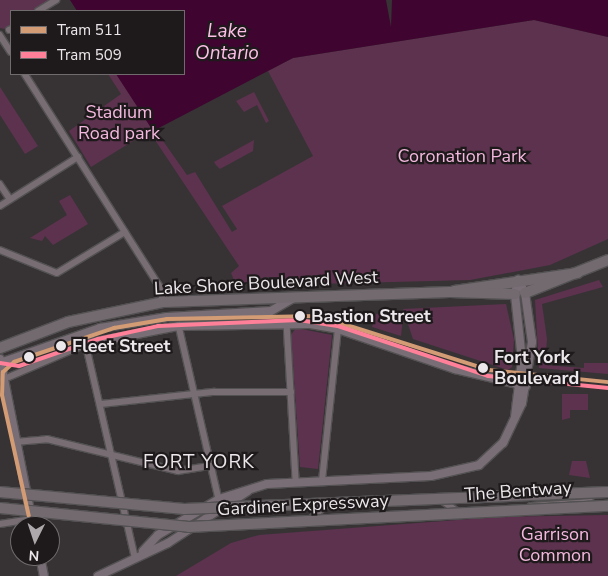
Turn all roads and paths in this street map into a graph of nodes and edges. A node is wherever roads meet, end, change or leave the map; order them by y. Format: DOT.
graph roads {
  1 [pos="56,0"];
  2 [pos="40,10"];
  3 [pos="0,35"];
  4 [pos="3,45"];
  5 [pos="26,75"];
  6 [pos="78,157"];
  7 [pos="0,184"];
  8 [pos="10,200"];
  9 [pos="0,206"];
  10 [pos="125,232"];
  11 [pos="0,250"];
  12 [pos="608,260"];
  13 [pos="578,273"];
  14 [pos="518,280"];
  15 [pos="450,292"];
  16 [pos="520,294"];
  17 [pos="295,297"];
  18 [pos="164,302"];
  19 [pos="287,322"];
  20 [pos="179,326"];
  21 [pos="338,329"];
  22 [pos="86,344"];
  23 [pos="0,348"];
  24 [pos="0,361"];
  25 [pos="9,377"];
  26 [pos="517,384"];
  27 [pos="526,386"];
  28 [pos="0,388"];
  29 [pos="291,392"];
  30 [pos="193,393"];
  31 [pos="4,397"];
  32 [pos="101,404"];
  33 [pos="515,417"];
  34 [pos="15,442"];
  35 [pos="113,453"];
  36 [pos="209,466"];
  37 [pos="296,481"];
  38 [pos="322,482"];
  39 [pos="249,490"];
  40 [pos="0,492"];
  41 [pos="608,492"];
  42 [pos="218,499"];
  43 [pos="608,504"];
  44 [pos="0,508"];
  45 [pos="31,516"];
  46 [pos="297,528"];
  47 [pos="143,551"];
  48 [pos="135,556"];
  49 [pos="98,576"];
  1 -- 2 [label="street"];
  3 -- 4 [label="street"];
  5 -- 6 [label="street"];
  6 -- 8 [label="street"];
  6 -- 10 [label="street"];
  7 -- 8 [label="street"];
  8 -- 9 [label="street"];
  10 -- 11 [label="street"];
  10 -- 18 [label="street"];
  12 -- 13 [label="highway, Lake Shore Boulevard West"];
  13 -- 14 [label="highway, Lake Shore Boulevard West"];
  13 -- 16 [label="highway, Lake Shore Boulevard West"];
  14 -- 15 [label="highway, Lake Shore Boulevard West"];
  14 -- 16 [label="street"];
  15 -- 16 [label="highway, Lake Shore Boulevard West"];
  15 -- 17 [label="highway, Lake Shore Boulevard West"];
  16 -- 26 [label="street"];
  16 -- 27 [label="street"];
  17 -- 18 [label="highway, Lake Shore Boulevard West"];
  17 -- 24 [label="street"];
  18 -- 23 [label="highway, Lake Shore Boulevard West"];
  19 -- 20 [label="street"];
  19 -- 21 [label="street"];
  19 -- 29 [label="street"];
  20 -- 22 [label="street"];
  20 -- 30 [label="street"];
  21 -- 26 [label="street"];
  21 -- 38 [label="street"];
  22 -- 25 [label="street"];
  22 -- 32 [label="street"];
  24 -- 31 [label="street"];
  26 -- 27 [label="street"];
  26 -- 33 [label="street"];
  27 -- 33 [label="street"];
  28 -- 31 [label="street"];
  29 -- 30 [label="street"];
  29 -- 37 [label="street"];
  30 -- 32 [label="street"];
  30 -- 36 [label="street"];
  31 -- 34 [label="street"];
  32 -- 35 [label="street"];
  33 -- 38 [label="street"];
  34 -- 35 [label="street"];
  34 -- 45 [label="street"];
  35 -- 36 [label="street"];
  35 -- 48 [label="street"];
  36 -- 42 [label="street"];
  37 -- 38 [label="street"];
  37 -- 39 [label="street"];
  39 -- 42 [label="street"];
  39 -- 47 [label="street"];
  40 -- 41 [label="highway, Gardiner Expressway, bridge"];
  42 -- 47 [label="street"];
  43 -- 44 [label="highway, Gardiner Expressway, bridge"];
  43 -- 46 [label="street, The Bentway"];
  47 -- 48 [label="street"];
  48 -- 49 [label="street"];
}
